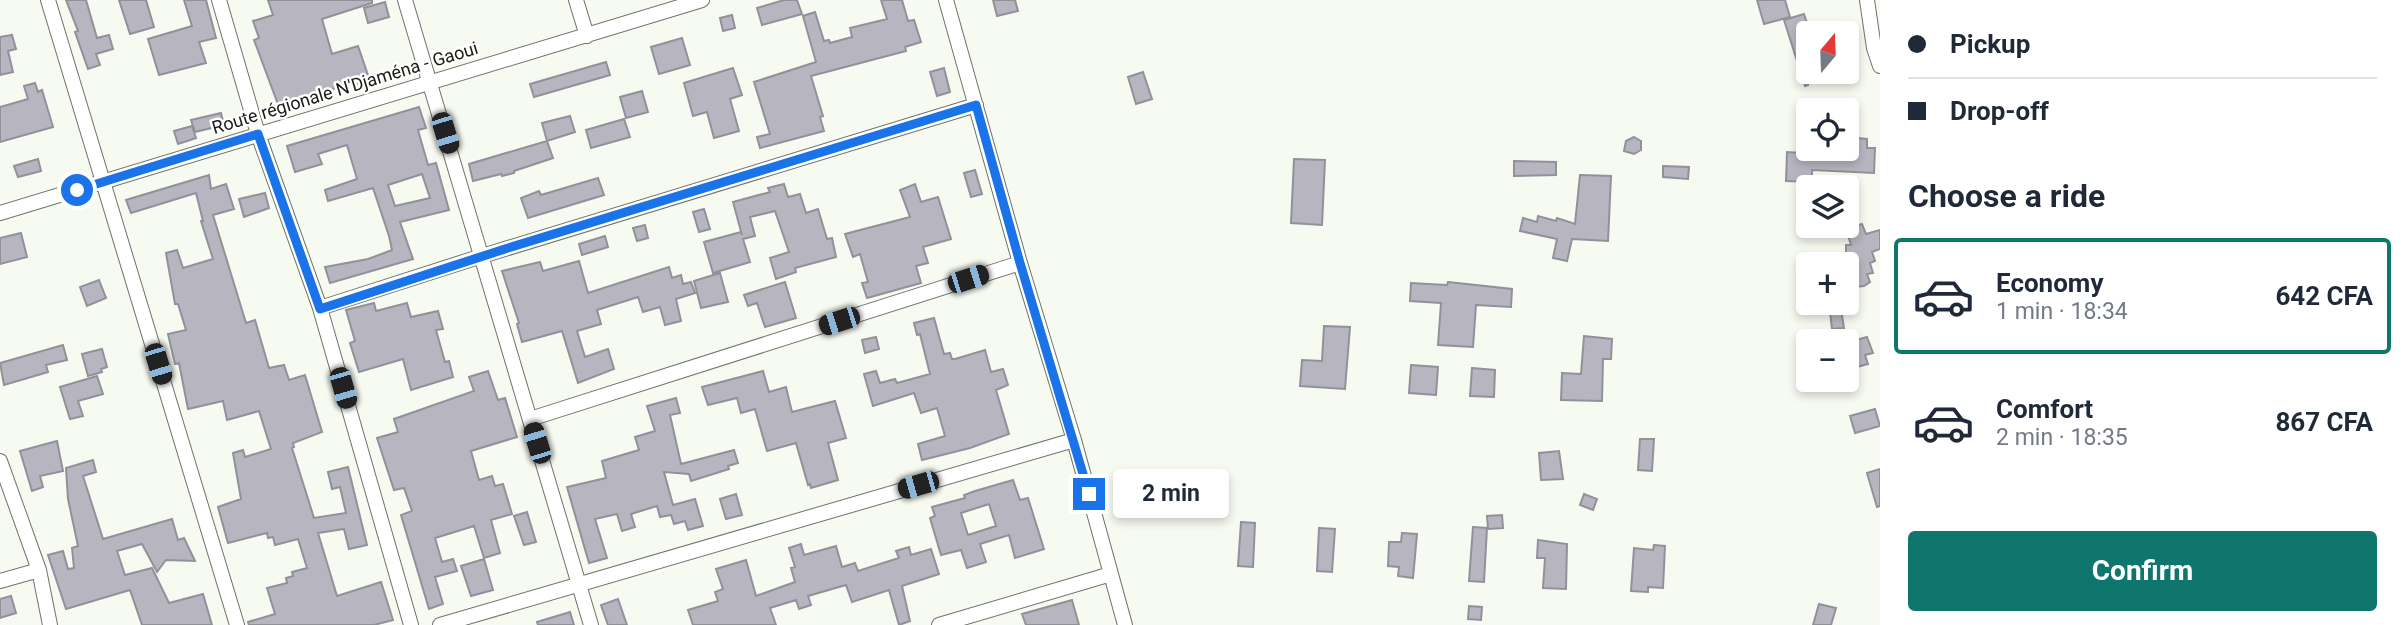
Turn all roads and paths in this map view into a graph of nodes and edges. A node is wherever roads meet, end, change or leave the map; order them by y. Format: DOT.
graph roads {
  1 [pos="48,0"];
  2 [pos="219,0"];
  3 [pos="405,0"];
  4 [pos="576,0"];
  5 [pos="702,0"];
  6 [pos="946,0"];
  7 [pos="1867,0"];
  8 [pos="587,36"];
  9 [pos="1880,66"];
  10 [pos="430,84"];
  11 [pos="976,105"];
  12 [pos="258,134"];
  13 [pos="103,182"];
  14 [pos="0,213"];
  15 [pos="482,257"];
  16 [pos="1020,263"];
  17 [pos="320,309"];
  18 [pos="530,419"];
  19 [pos="1074,440"];
  20 [pos="0,461"];
  21 [pos="40,570"];
  22 [pos="1111,574"];
  23 [pos="0,581"];
  24 [pos="579,584"];
  25 [pos="50,625"];
  26 [pos="237,625"];
  27 [pos="411,625"];
  28 [pos="440,625"];
  29 [pos="591,625"];
  30 [pos="940,625"];
  31 [pos="1125,625"];
  1 -- 13 [label="street"];
  2 -- 12 [label="street"];
  3 -- 10 [label="street"];
  4 -- 8 [label="street"];
  5 -- 8 [label="street, Route régionale N'Djaména - Gaoui"];
  6 -- 11 [label="street"];
  7 -- 9 [label="street"];
  8 -- 10 [label="street, Route régionale N'Djaména - Gaoui"];
  10 -- 12 [label="street, Route régionale N'Djaména - Gaoui"];
  10 -- 15 [label="street"];
  11 -- 15 [label="street"];
  11 -- 16 [label="street"];
  12 -- 13 [label="street, Route régionale N'Djaména - Gaoui"];
  12 -- 17 [label="street"];
  13 -- 14 [label="street, Route régionale N'Djaména - Gaoui"];
  13 -- 26 [label="street"];
  15 -- 17 [label="street"];
  15 -- 18 [label="street"];
  16 -- 18 [label="street"];
  16 -- 19 [label="street"];
  17 -- 27 [label="street"];
  18 -- 24 [label="street"];
  19 -- 22 [label="street"];
  19 -- 24 [label="street"];
  20 -- 21 [label="street"];
  21 -- 23 [label="street"];
  21 -- 25 [label="street"];
  22 -- 30 [label="street"];
  22 -- 31 [label="street"];
  24 -- 28 [label="street"];
  24 -- 29 [label="street"];
}
